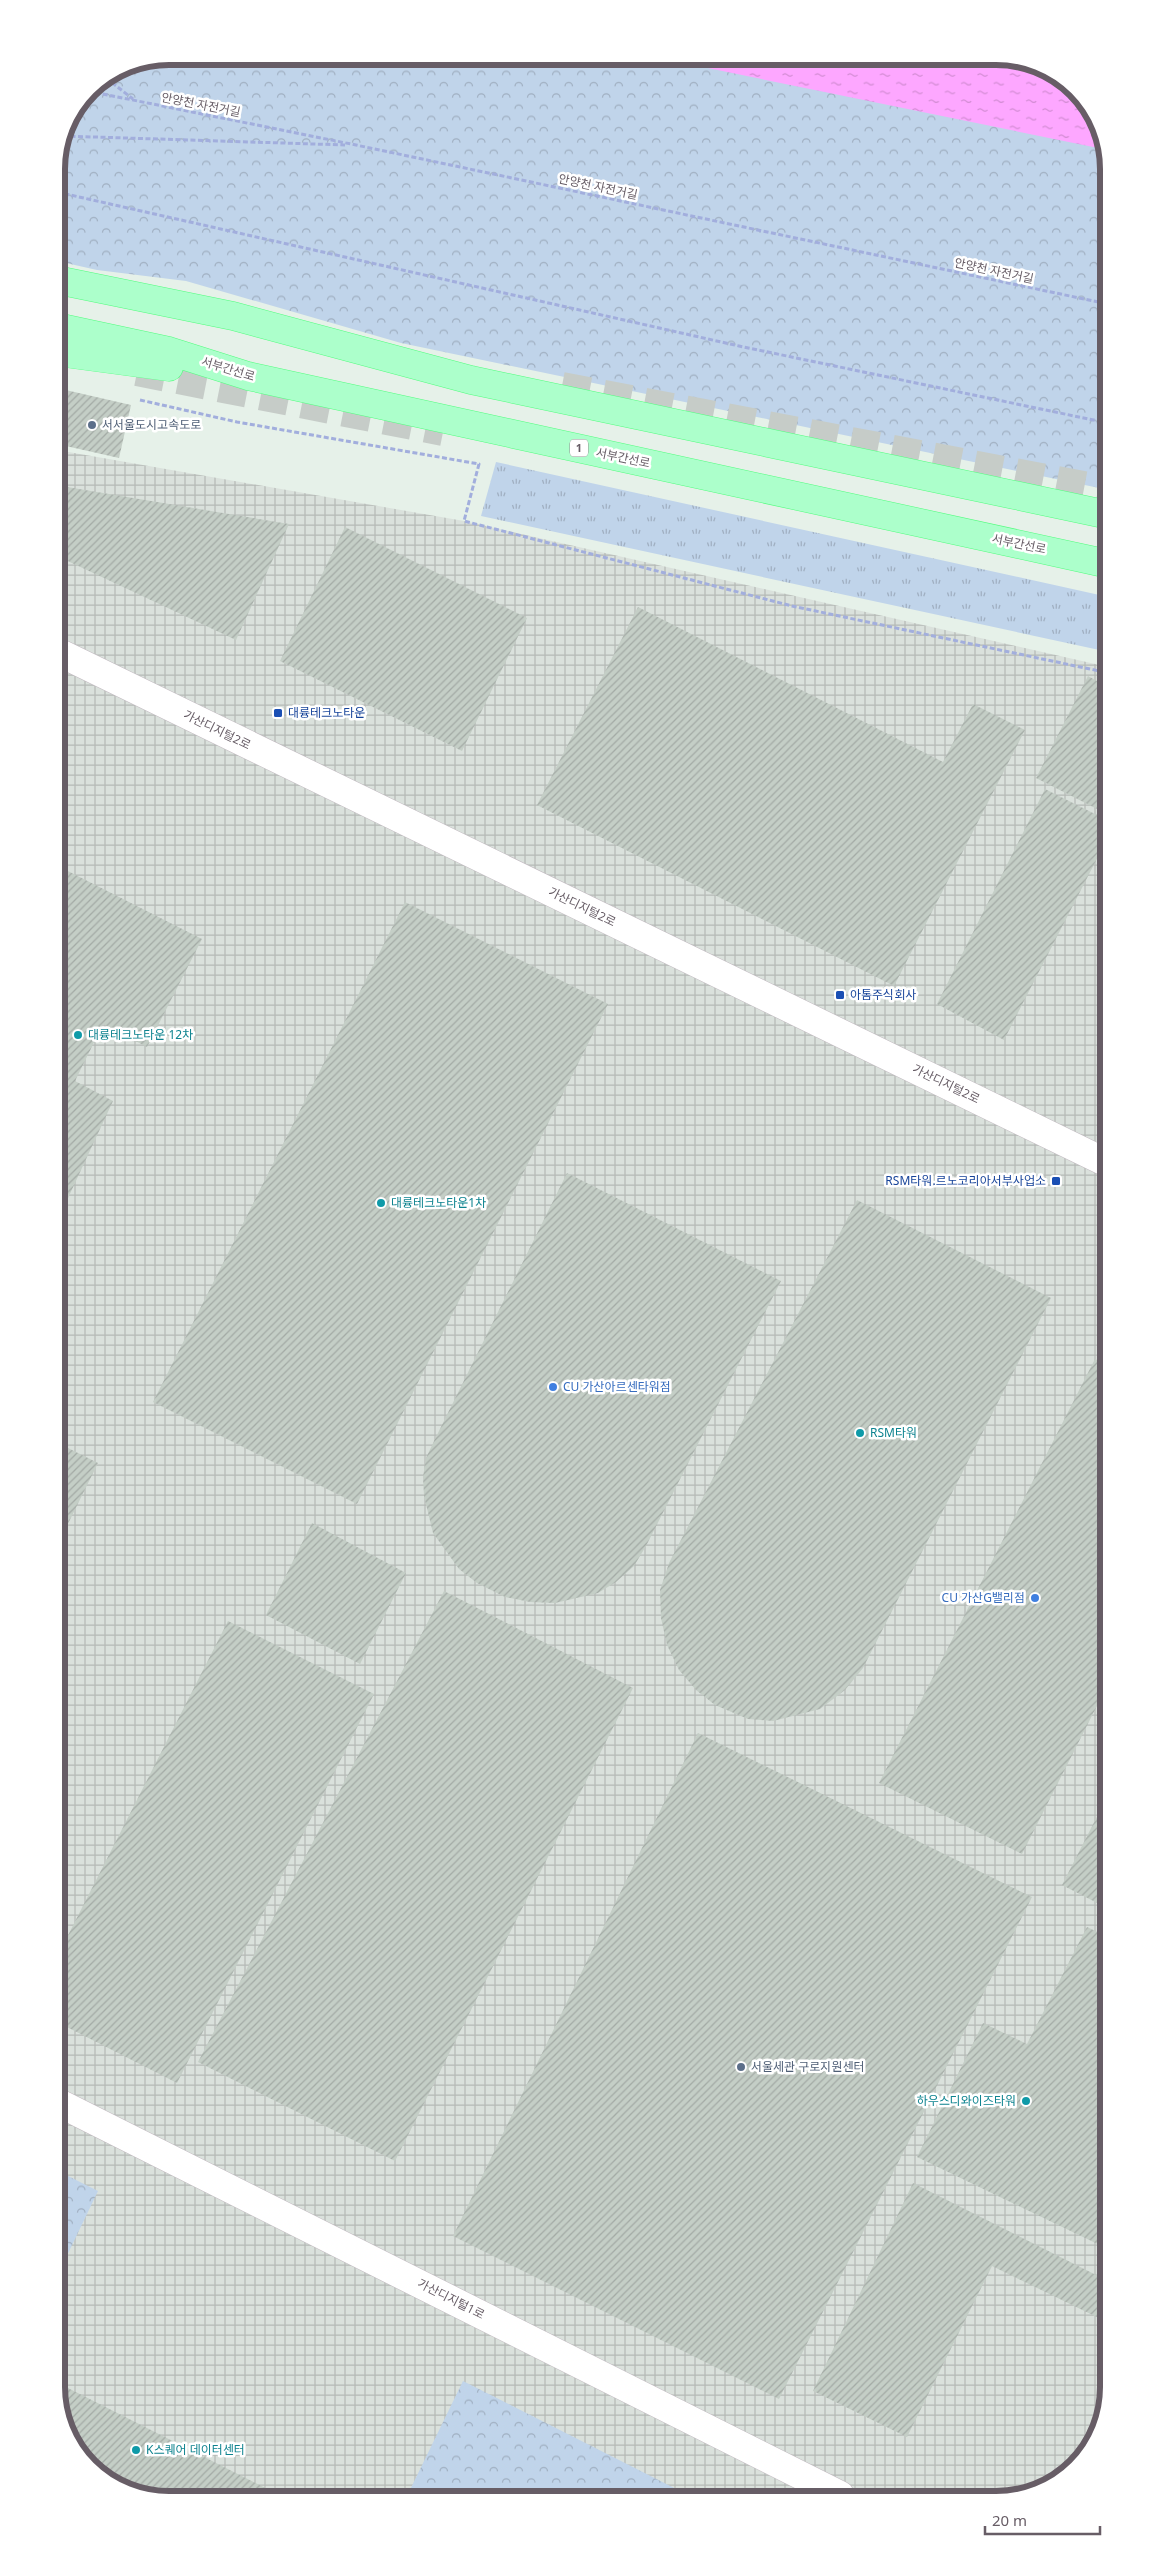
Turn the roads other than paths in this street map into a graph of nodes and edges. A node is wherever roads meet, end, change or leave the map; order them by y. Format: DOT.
graph roads {
  1 [pos="65,282"];
  2 [pos="65,330"];
  3 [pos="65,354"];
  4 [pos="248,376"];
  5 [pos="1100,513"];
  6 [pos="1100,562"];
  7 [pos="65,655"];
  8 [pos="1100,1159"];
  9 [pos="65,2106"];
  10 [pos="832,2491"];
  1 -- 5 [label="main road"];
  2 -- 4 [label="main road, 서부간선로 / 1"];
  3 -- 4 [label="main road"];
  4 -- 6 [label="main road, 서부간선로 / 1"];
  7 -- 8 [label="street, 가산디지털2로"];
  9 -- 10 [label="street, 가산디지털1로"];
}
